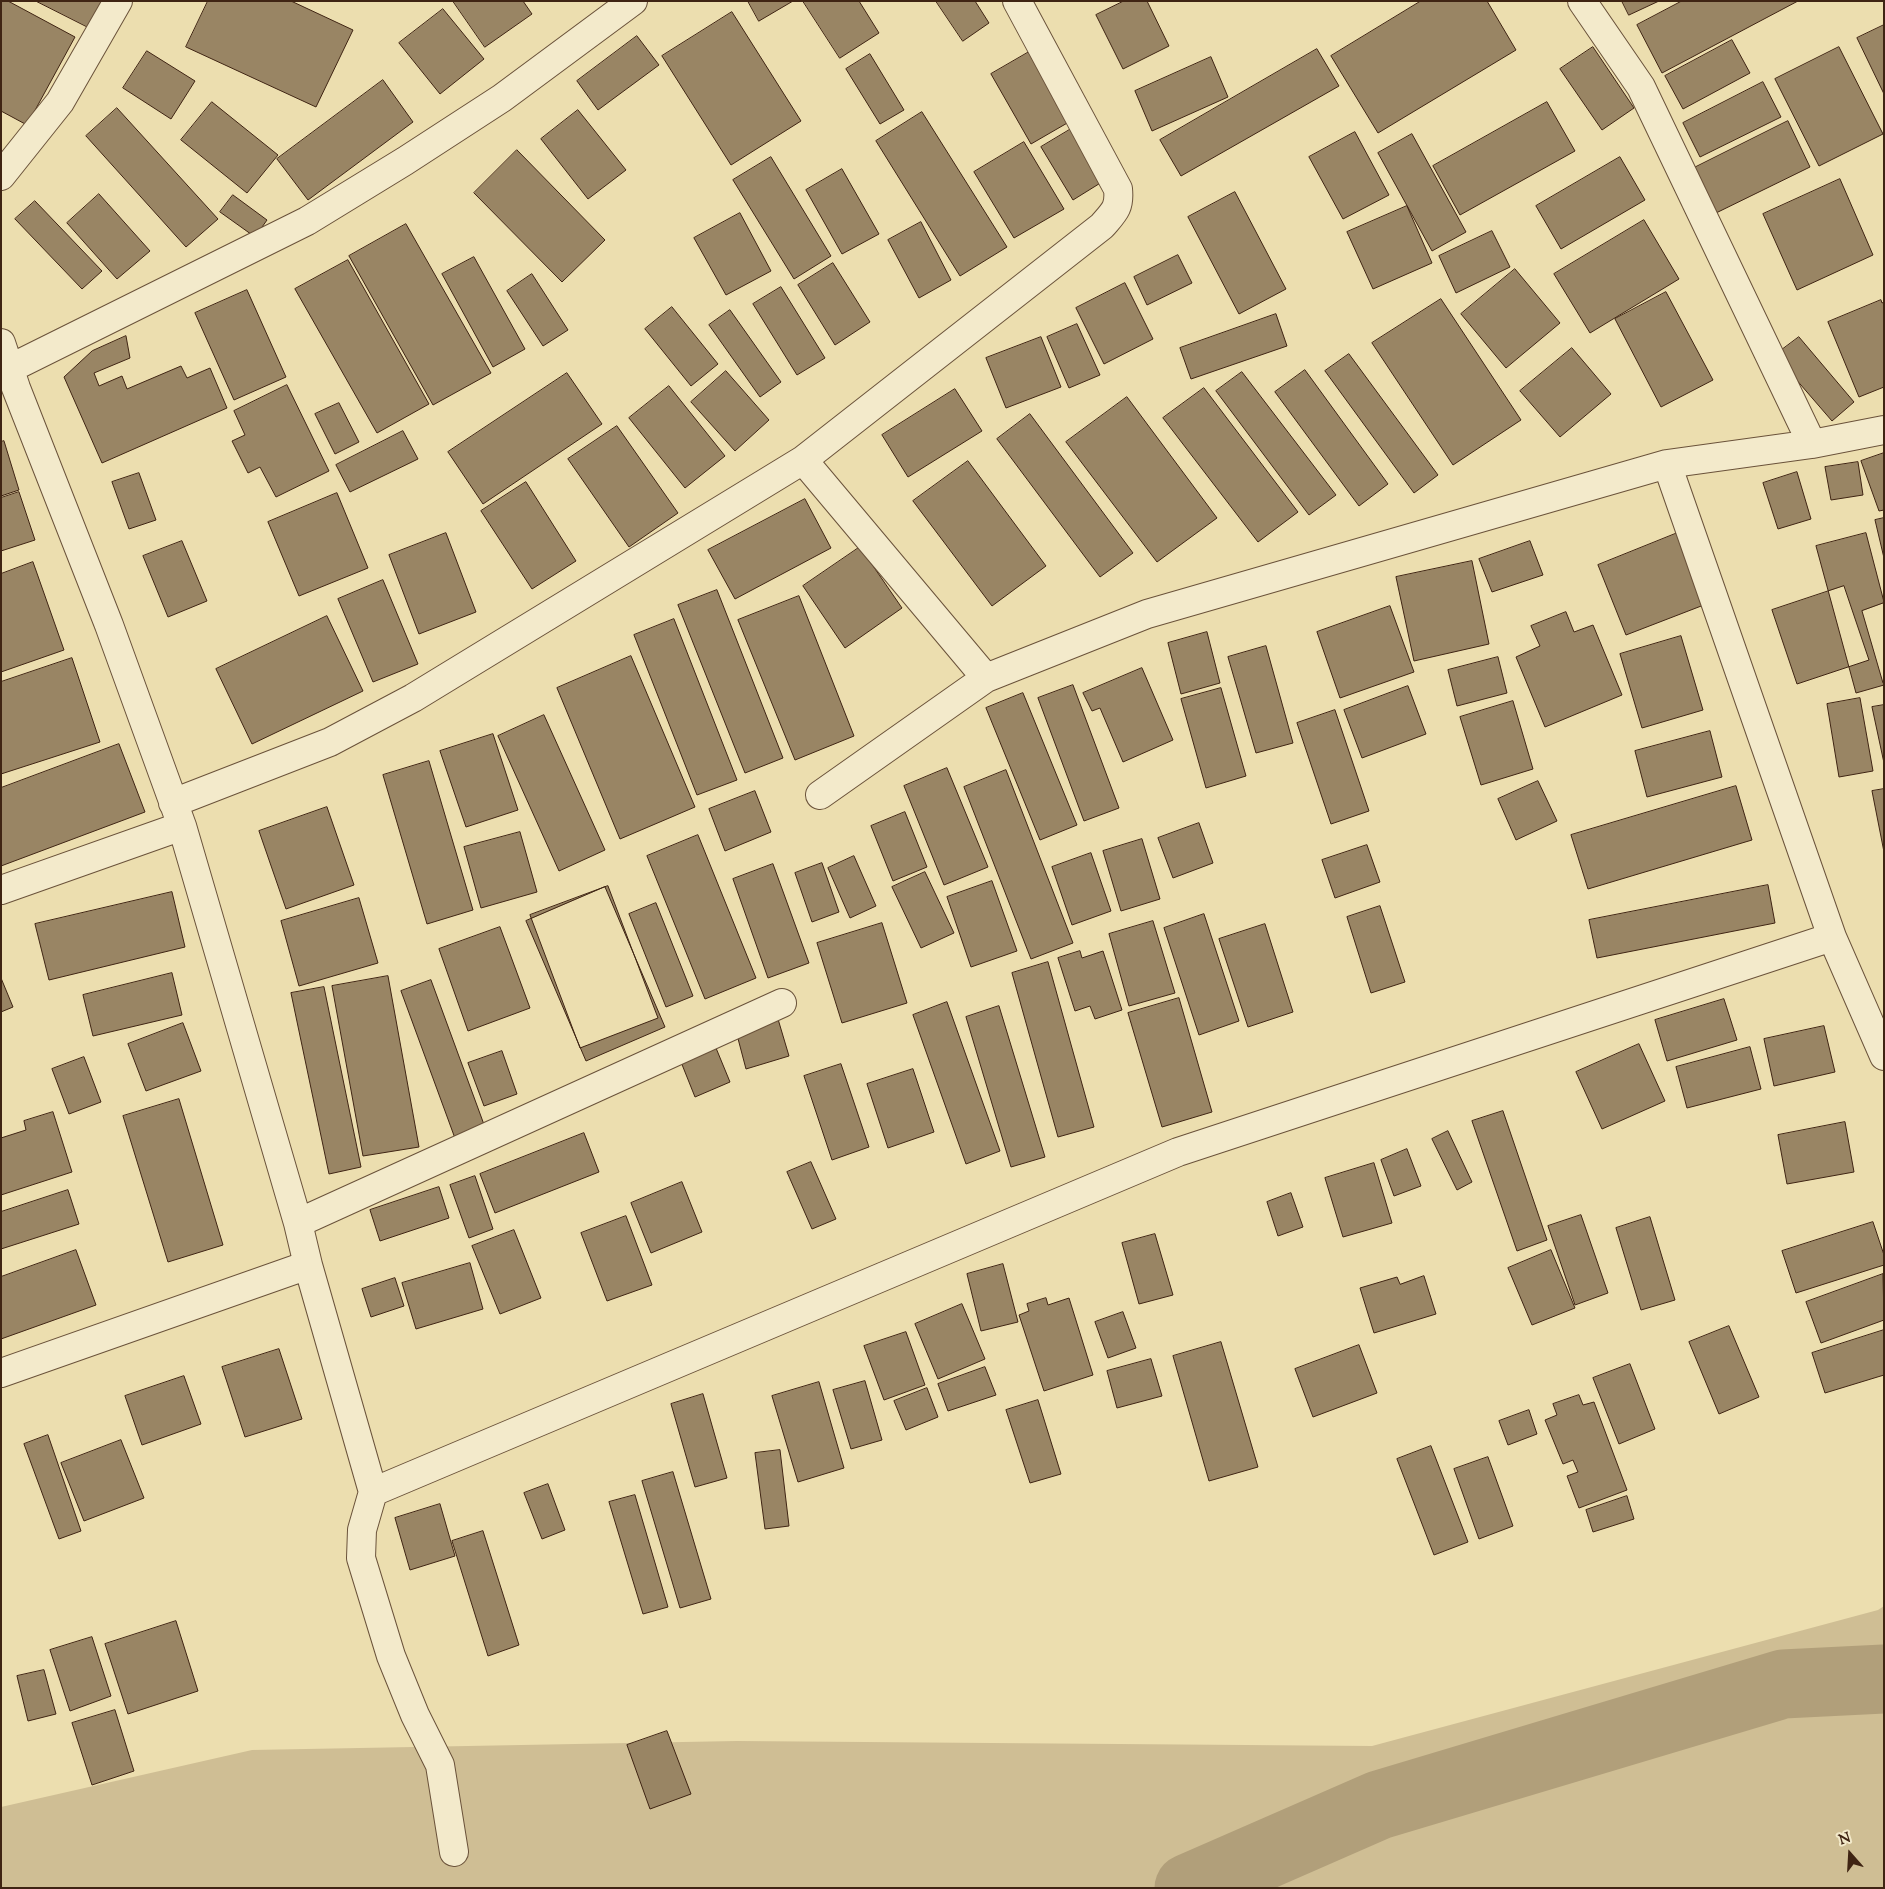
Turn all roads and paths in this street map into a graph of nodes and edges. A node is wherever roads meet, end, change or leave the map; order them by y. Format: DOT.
graph roads {
  1 [pos="118,1"];
  2 [pos="633,1"];
  3 [pos="1016,1"];
  4 [pos="1582,1"];
  5 [pos="1,176"];
  6 [pos="1,343"];
  7 [pos="9,383"];
  8 [pos="1884,430"];
  9 [pos="1812,444"];
  10 [pos="803,460"];
  11 [pos="1667,464"];
  12 [pos="986,678"];
  13 [pos="820,795"];
  14 [pos="177,814"];
  15 [pos="1,890"];
  16 [pos="1832,937"];
  17 [pos="782,1002"];
  18 [pos="1884,1056"];
  19 [pos="298,1223"];
  20 [pos="308,1265"];
  21 [pos="1,1373"];
  22 [pos="373,1492"];
  23 [pos="454,1852"];
  1 -- 5 [label="street"];
  2 -- 7 [label="street"];
  3 -- 10 [label="street"];
  4 -- 9 [label="street"];
  6 -- 7 [label="street"];
  7 -- 14 [label="street"];
  8 -- 9 [label="street"];
  9 -- 11 [label="street"];
  10 -- 12 [label="street"];
  10 -- 14 [label="street"];
  11 -- 12 [label="street"];
  11 -- 16 [label="street"];
  12 -- 13 [label="street"];
  14 -- 15 [label="street"];
  14 -- 19 [label="street"];
  16 -- 18 [label="street"];
  16 -- 22 [label="street"];
  17 -- 19 [label="street"];
  19 -- 20 [label="street"];
  20 -- 21 [label="street"];
  20 -- 22 [label="street"];
  22 -- 23 [label="street"];
}
